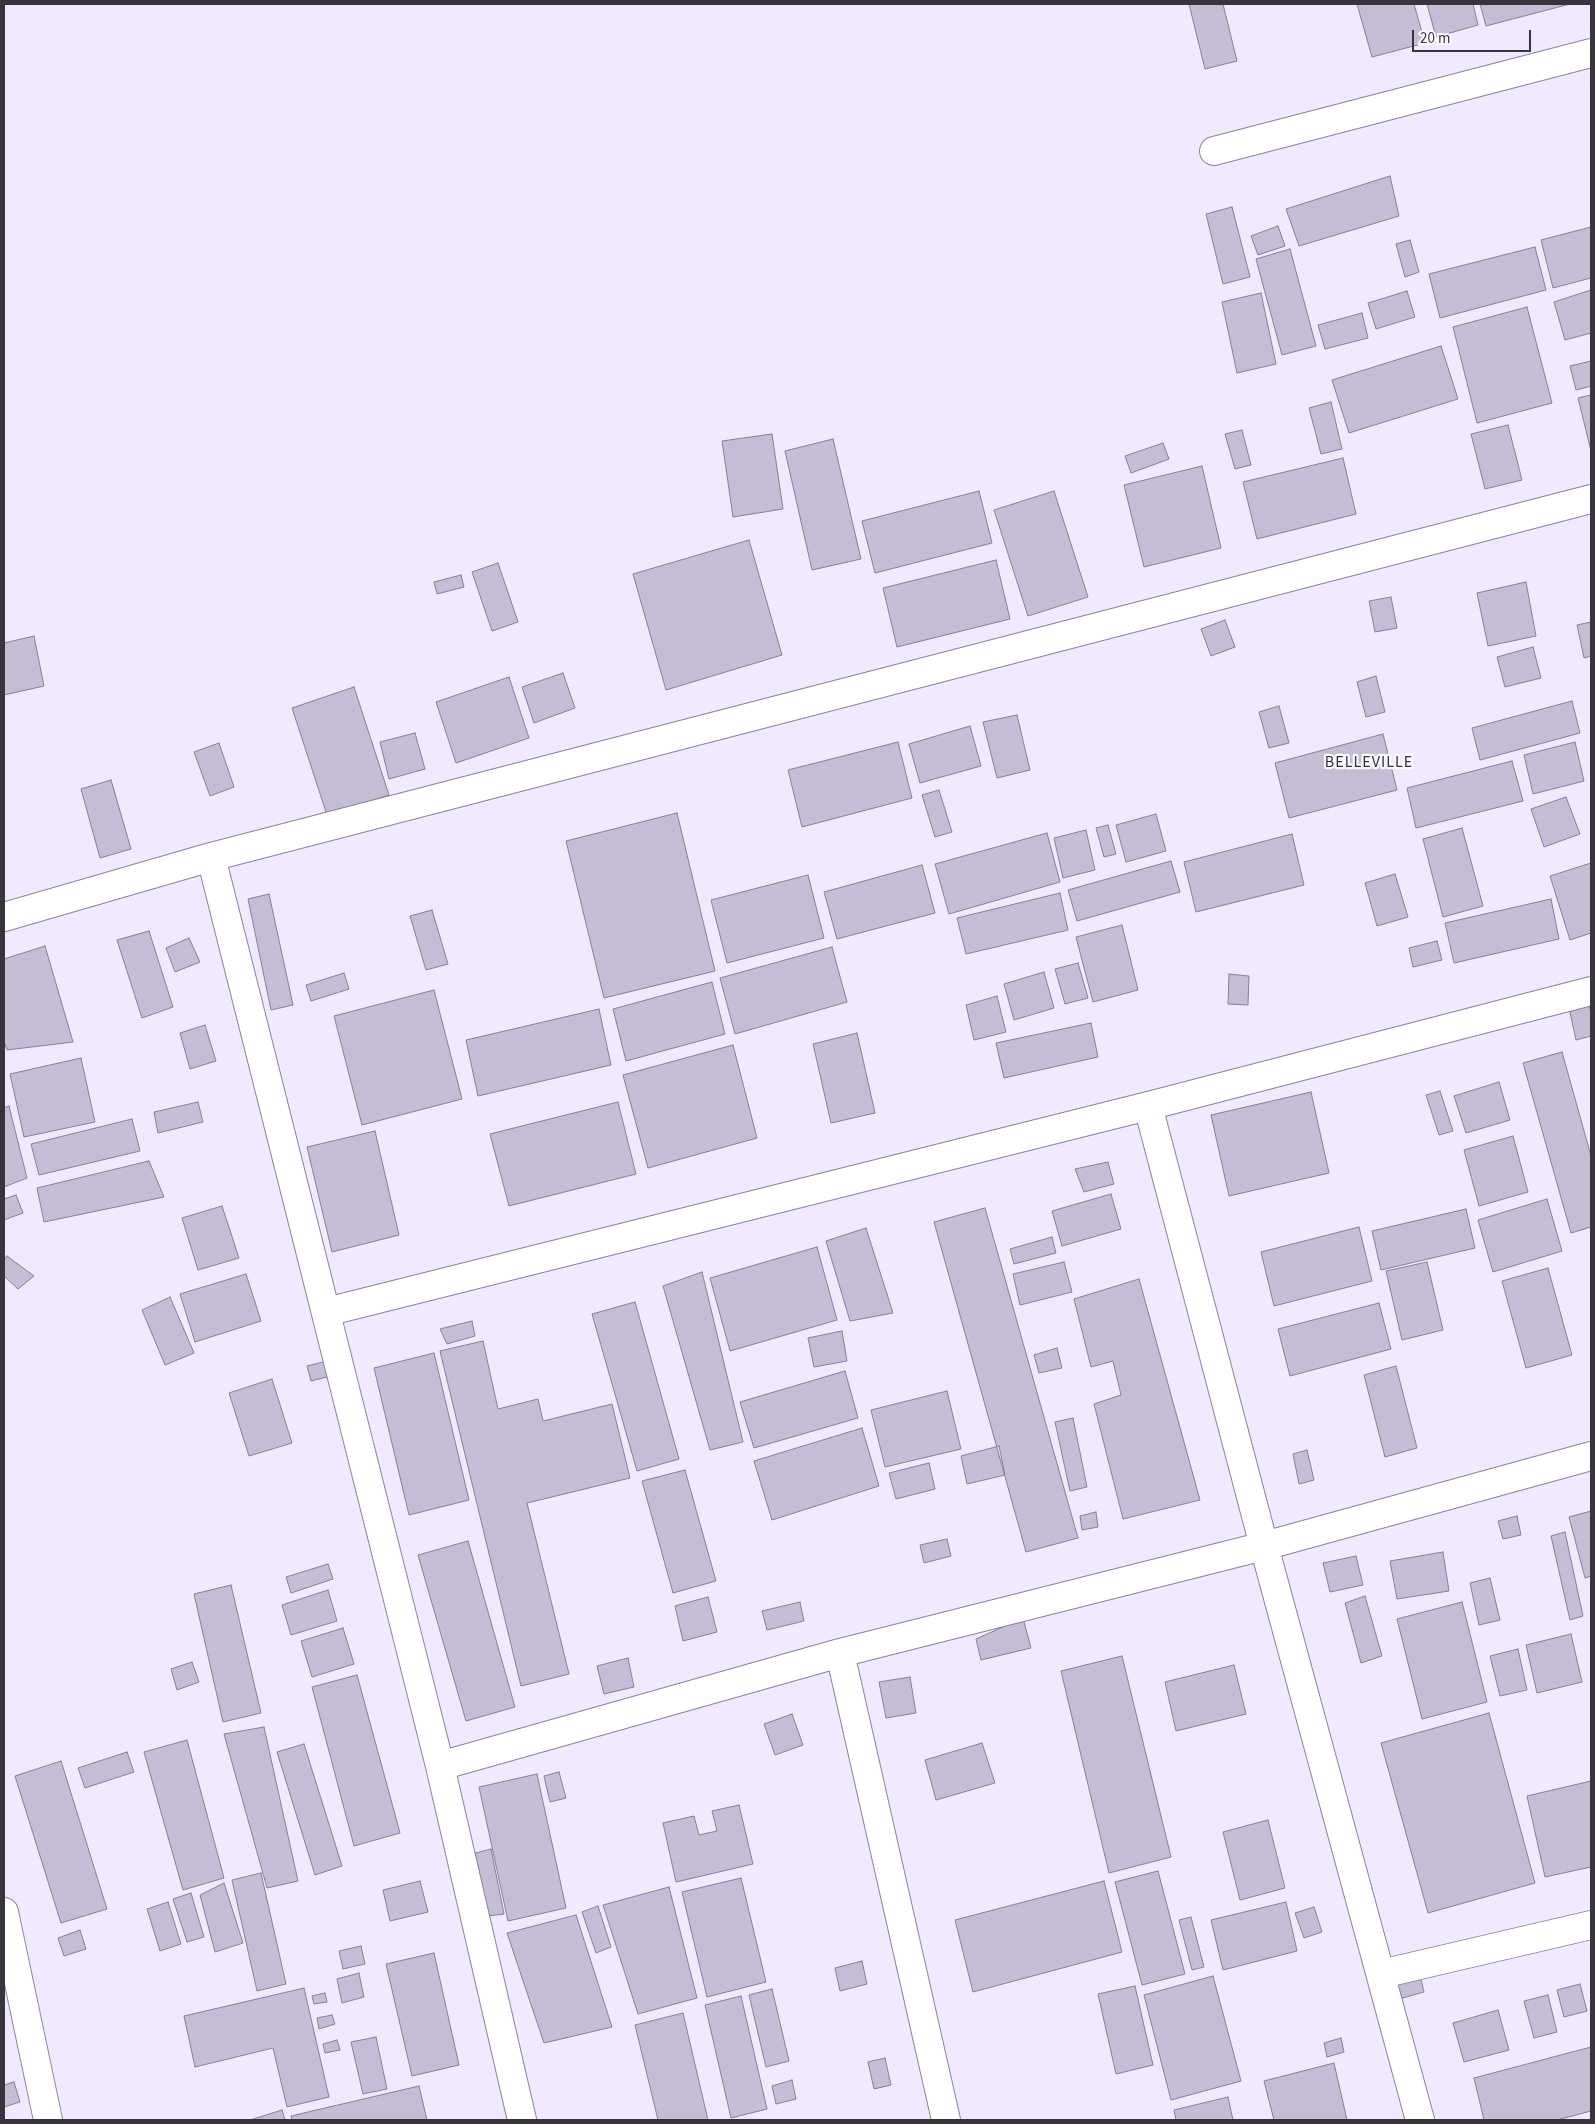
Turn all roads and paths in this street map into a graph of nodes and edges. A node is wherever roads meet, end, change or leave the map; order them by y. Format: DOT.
graph roads {
  1 [pos="1591,53"];
  2 [pos="1214,151"];
  3 [pos="1591,499"];
  4 [pos="211,857"];
  5 [pos="4,917"];
  6 [pos="1591,991"];
  7 [pos="1148,1106"];
  8 [pos="326,1312"];
  9 [pos="1591,1456"];
  10 [pos="1264,1546"];
  11 [pos="840,1653"];
  12 [pos="440,1766"];
  13 [pos="4,1912"];
  14 [pos="1591,1925"];
  15 [pos="1381,1974"];
  16 [pos="48,2120"];
  17 [pos="522,2120"];
  18 [pos="946,2120"];
  19 [pos="1420,2120"];
  1 -- 2 [label="street"];
  3 -- 4 [label="street"];
  4 -- 5 [label="street"];
  4 -- 8 [label="street"];
  6 -- 7 [label="street"];
  7 -- 8 [label="street"];
  7 -- 10 [label="street"];
  8 -- 12 [label="street"];
  9 -- 10 [label="street"];
  10 -- 11 [label="street"];
  10 -- 15 [label="street"];
  11 -- 12 [label="street"];
  11 -- 18 [label="street"];
  12 -- 17 [label="street"];
  13 -- 16 [label="street"];
  14 -- 15 [label="street"];
  15 -- 19 [label="street"];
}
